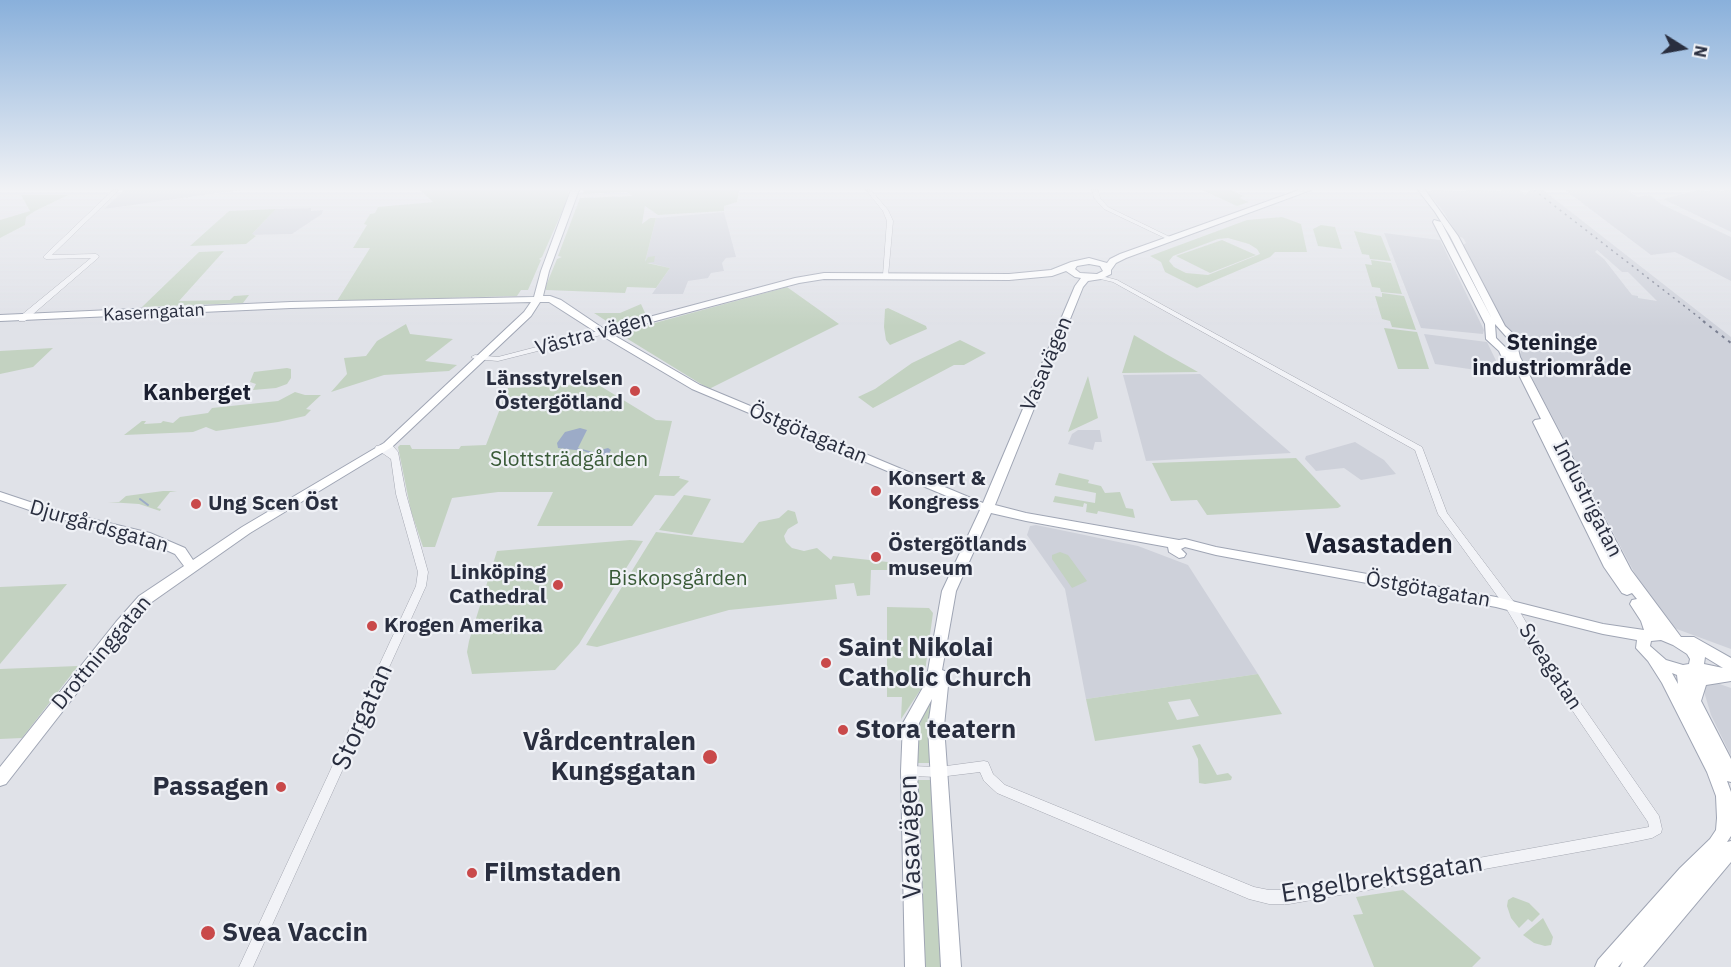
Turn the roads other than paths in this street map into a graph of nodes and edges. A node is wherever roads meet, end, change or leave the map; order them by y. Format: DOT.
graph roads {
  1 [pos="69,235"];
  2 [pos="559,235"];
  3 [pos="889,235"];
  4 [pos="1162,235"];
  5 [pos="1177,235"];
  6 [pos="1443,235"];
  7 [pos="1453,235"];
  8 [pos="1168,238"];
  9 [pos="1091,261"];
  10 [pos="1108,269"];
  11 [pos="1076,271"];
  12 [pos="886,275"];
  13 [pos="1095,276"];
  14 [pos="1115,281"];
  15 [pos="1079,286"];
  16 [pos="533,301"];
  17 [pos="389,303"];
  18 [pos="23,318"];
  19 [pos="0,319"];
  20 [pos="602,332"];
  21 [pos="1494,338"];
  22 [pos="1511,341"];
  23 [pos="479,357"];
  24 [pos="382,448"];
  25 [pos="0,496"];
  26 [pos="987,508"];
  27 [pos="191,567"];
  28 [pos="958,574"];
  29 [pos="1510,605"];
  30 [pos="1657,617"];
  31 [pos="1678,641"];
  32 [pos="1650,646"];
  33 [pos="1692,650"];
  34 [pos="1731,666"];
  35 [pos="1693,669"];
  36 [pos="1731,677"];
  37 [pos="1694,701"];
  38 [pos="909,771"];
  39 [pos="939,772"];
  40 [pos="1731,775"];
  41 [pos="0,779"];
  42 [pos="1654,820"];
  43 [pos="1731,849"];
  44 [pos="246,967"];
  45 [pos="915,967"];
  46 [pos="951,967"];
  47 [pos="1605,967"];
  48 [pos="1630,967"];
  1 -- 18 [label="street"];
  2 -- 16 [label="main road"];
  3 -- 12 [label="street"];
  4 -- 8 [label="street"];
  5 -- 8 [label="main road"];
  6 -- 21 [label="main road, Industrigatan"];
  7 -- 22 [label="main road, Industrigatan"];
  8 -- 9 [label="main road"];
  8 -- 10 [label="main road, Vasavägen"];
  9 -- 10 [label="main road"];
  9 -- 11 [label="main road"];
  10 -- 13 [label="main road, Vasavägen"];
  10 -- 14 [label="street"];
  11 -- 12 [label="main road, Västra vägen"];
  11 -- 13 [label="main road"];
  11 -- 15 [label="main road, Vasavägen"];
  12 -- 20 [label="main road, Västra vägen"];
  13 -- 14 [label="street"];
  13 -- 15 [label="main road, Vasavägen"];
  14 -- 29 [label="street, Sveagatan"];
  15 -- 26 [label="main road, Vasavägen"];
  16 -- 17 [label="main road, Kaserngatan"];
  16 -- 17 [label="main road, Kaserngatan"];
  16 -- 20 [label="main road, Östgötagatan"];
  16 -- 23 [label="main road"];
  17 -- 18 [label="main road, Kaserngatan"];
  18 -- 19 [label="main road, Kaserngatan"];
  20 -- 23 [label="street, Västra vägen"];
  20 -- 26 [label="main road, Östgötagatan"];
  21 -- 22 [label="main road"];
  21 -- 32 [label="main road, Industrigatan"];
  22 -- 30 [label="main road, Industrigatan"];
  23 -- 24 [label="main road"];
  24 -- 27 [label="main road, Drottninggatan"];
  24 -- 44 [label="street, Storgatan"];
  25 -- 27 [label="main road, Djurgårdsgatan"];
  26 -- 28 [label="main road, Vasavägen"];
  26 -- 29 [label="main road, Östgötagatan"];
  27 -- 41 [label="main road, Drottninggatan"];
  28 -- 38 [label="main road, Vasavägen"];
  28 -- 39 [label="main road, Vasavägen"];
  29 -- 32 [label="main road, Östgötagatan"];
  29 -- 42 [label="street, Sveagatan"];
  30 -- 31 [label="main road, Industrigatan"];
  30 -- 34 [label="main road"];
  31 -- 32 [label="main road"];
  31 -- 33 [label="main road"];
  32 -- 35 [label="main road"];
  32 -- 47 [label="main road, Industrigatan"];
  33 -- 34 [label="main road"];
  33 -- 35 [label="main road"];
  35 -- 36 [label="main road"];
  35 -- 37 [label="main road"];
  36 -- 37 [label="main road"];
  37 -- 40 [label="main road"];
  38 -- 39 [label="street"];
  38 -- 45 [label="main road, Vasavägen"];
  39 -- 42 [label="street, Engelbrektsgatan"];
  39 -- 46 [label="main road, Vasavägen"];
  43 -- 48 [label="main road"];
}
